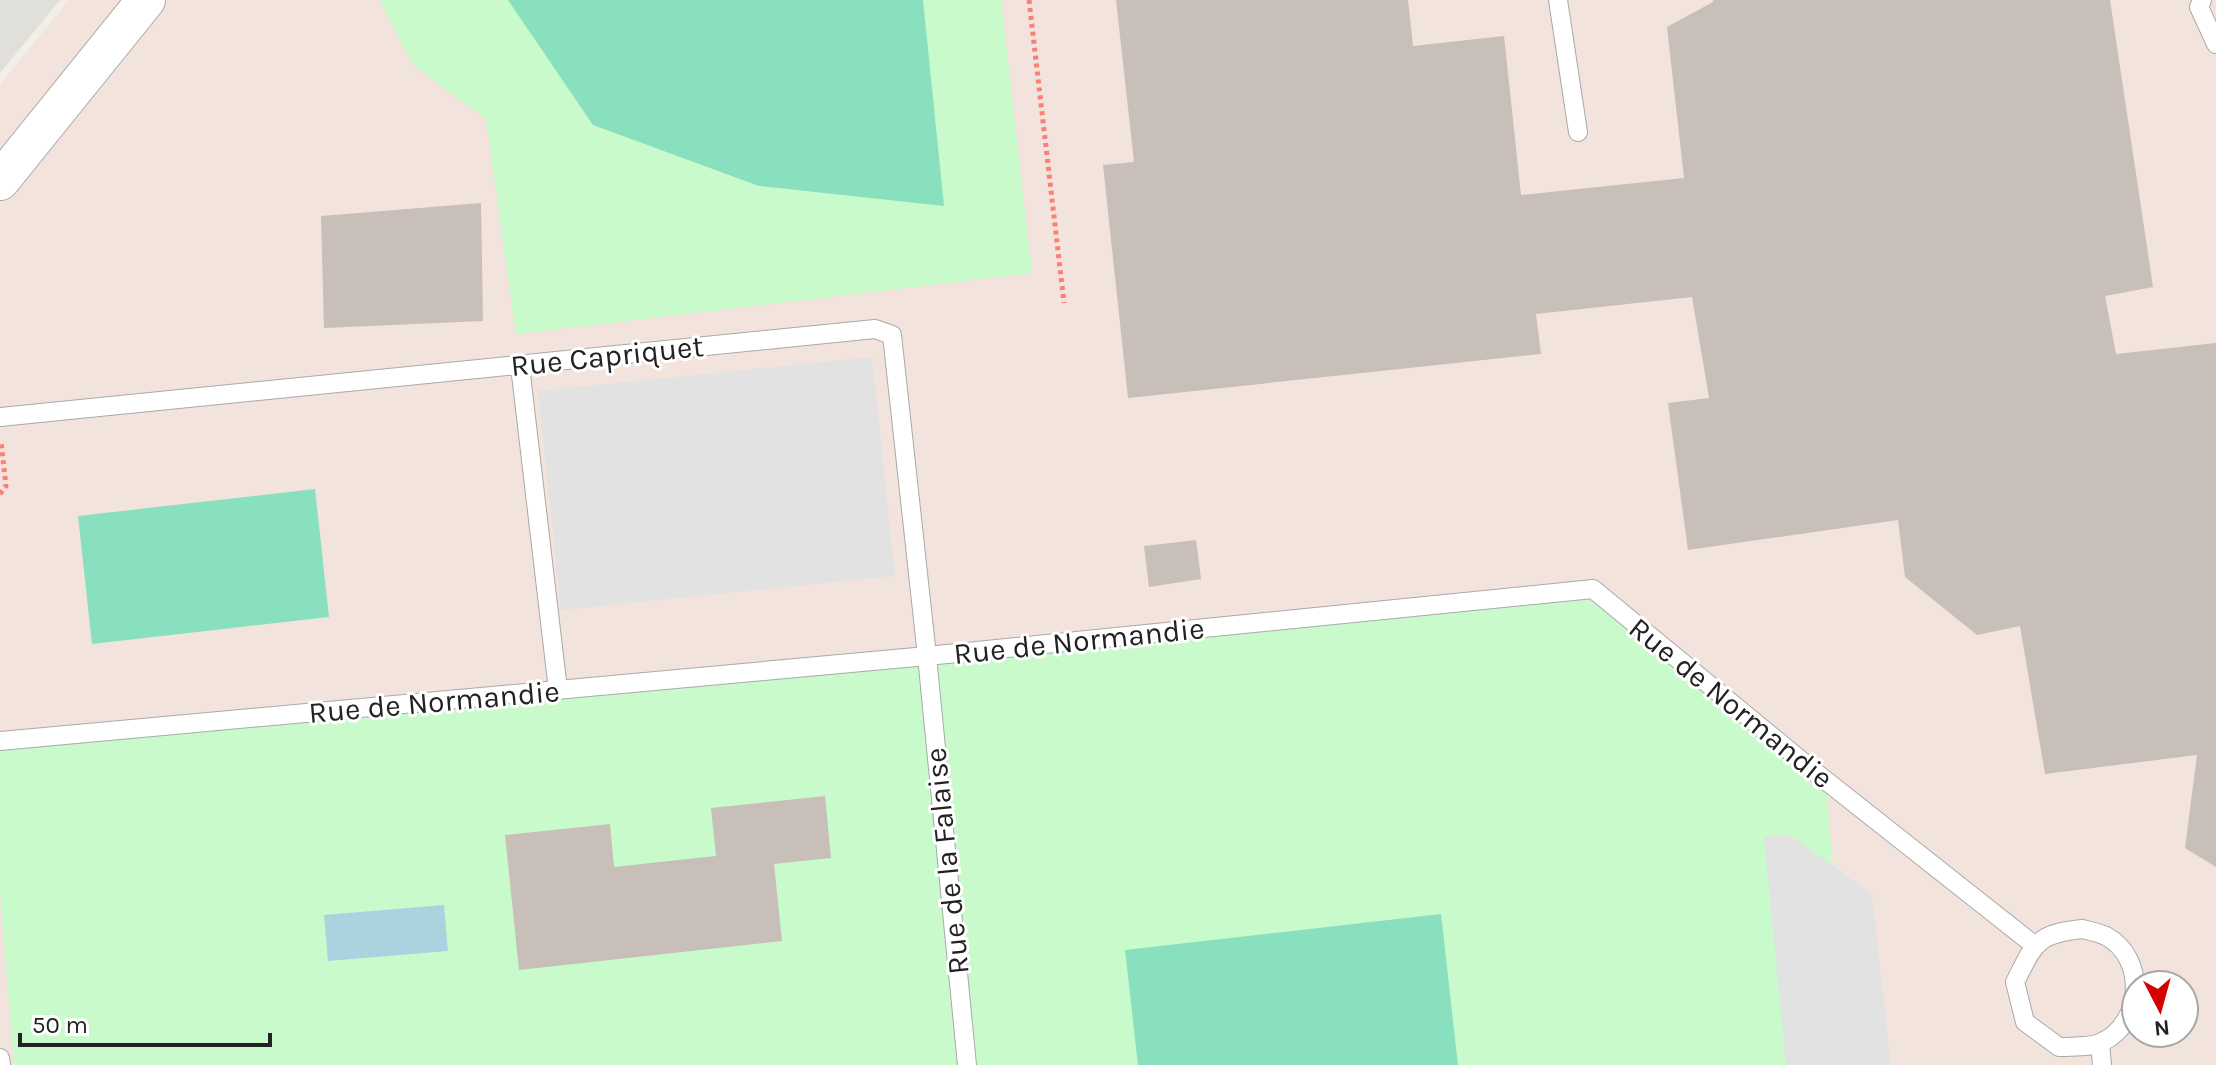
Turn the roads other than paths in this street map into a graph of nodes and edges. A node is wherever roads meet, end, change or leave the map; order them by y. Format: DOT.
graph roads {
  1 [pos="146,0"];
  2 [pos="1558,0"];
  3 [pos="2200,2"];
  4 [pos="2216,44"];
  5 [pos="1578,132"];
  6 [pos="0,181"];
  7 [pos="520,366"];
  8 [pos="0,417"];
  9 [pos="927,656"];
  10 [pos="558,690"];
  11 [pos="0,741"];
  12 [pos="2034,945"];
  13 [pos="2100,1043"];
  14 [pos="0,1058"];
  15 [pos="1,1065"];
  16 [pos="967,1065"];
  17 [pos="2102,1065"];
  1 -- 6 [label="street"];
  2 -- 5 [label="lane"];
  3 -- 4 [label="lane"];
  7 -- 8 [label="lane, Rue Capriquet"];
  7 -- 9 [label="lane, Rue Capriquet"];
  7 -- 10 [label="lane"];
  9 -- 10 [label="lane, Rue de Normandie"];
  9 -- 12 [label="lane, Rue de Normandie"];
  9 -- 16 [label="lane, Rue de la Falaise"];
  10 -- 11 [label="lane, Rue de Normandie"];
  12 -- 13 [label="lane"];
  12 -- 13 [label="lane"];
  13 -- 17 [label="lane"];
  14 -- 15 [label="lane"];
}
